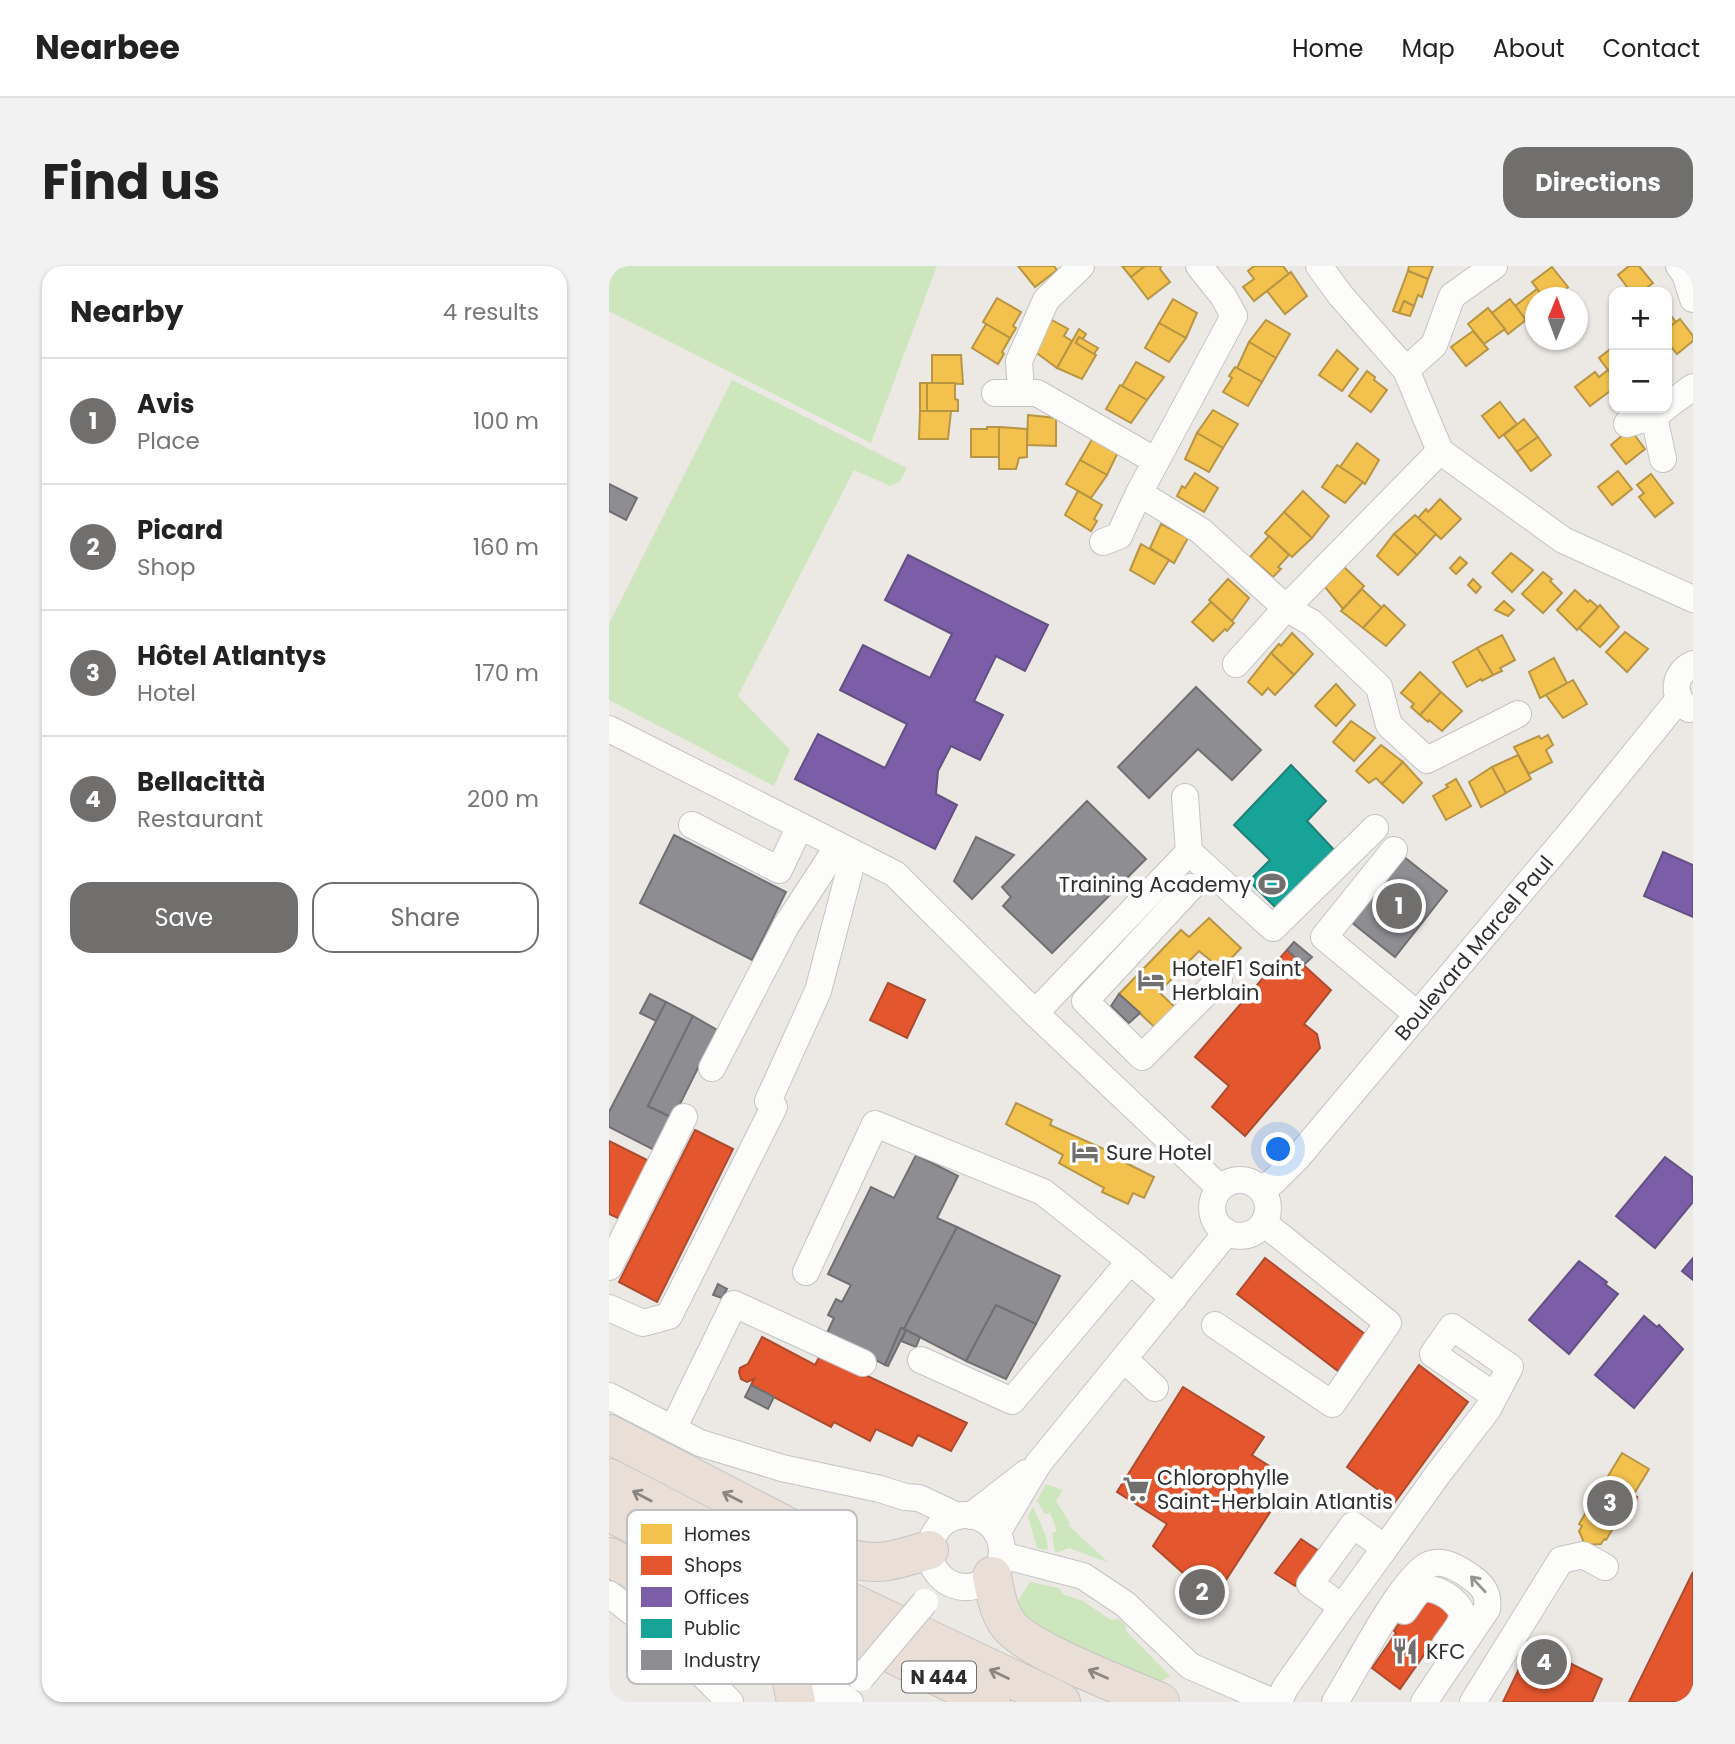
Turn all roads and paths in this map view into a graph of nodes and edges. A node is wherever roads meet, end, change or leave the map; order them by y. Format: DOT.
graph roads {
  1 [pos="1081,266"];
  2 [pos="1199,266"];
  3 [pos="1318,266"];
  4 [pos="1494,266"];
  5 [pos="1679,266"];
  6 [pos="1693,299"];
  7 [pos="1406,370"];
  8 [pos="1693,387"];
  9 [pos="995,393"];
  10 [pos="1021,393"];
  11 [pos="1672,403"];
  12 [pos="1654,413"];
  13 [pos="1662,413"];
  14 [pos="1627,424"];
  15 [pos="1440,450"];
  16 [pos="1663,459"];
  17 [pos="1156,461"];
  18 [pos="1139,493"];
  19 [pos="1103,542"];
  20 [pos="1693,599"];
  21 [pos="1286,608"];
  22 [pos="1692,663"];
  23 [pos="1236,664"];
  24 [pos="1686,705"];
  25 [pos="1518,714"];
  26 [pos="609,729"];
  27 [pos="1185,797"];
  28 [pos="692,825"];
  29 [pos="800,826"];
  30 [pos="1375,828"];
  31 [pos="846,850"];
  32 [pos="1394,850"];
  33 [pos="1189,852"];
  34 [pos="1191,887"];
  35 [pos="1219,980"];
  36 [pos="1035,1013"];
  37 [pos="1417,1015"];
  38 [pos="1106,1021"];
  39 [pos="1077,1053"];
  40 [pos="712,1068"];
  41 [pos="684,1117"];
  42 [pos="1220,1188"];
  43 [pos="1262,1190"];
  44 [pos="1264,1223"];
  45 [pos="1227,1233"];
  46 [pos="1130,1261"];
  47 [pos="609,1267"];
  48 [pos="806,1272"];
  49 [pos="1174,1298"];
  50 [pos="609,1308"];
  51 [pos="1215,1325"];
  52 [pos="1124,1359"];
  53 [pos="921,1360"];
  54 [pos="863,1363"];
  55 [pos="1156,1388"];
  56 [pos="609,1396"];
  57 [pos="1495,1396"];
  58 [pos="673,1429"];
  59 [pos="609,1434"];
  60 [pos="1038,1464"];
  61 [pos="609,1478"];
  62 [pos="905,1497"];
  63 [pos="671,1510"];
  64 [pos="755,1510"];
  65 [pos="609,1512"];
  66 [pos="964,1516"];
  67 [pos="627,1521"];
  68 [pos="1385,1548"];
  69 [pos="997,1555"];
  70 [pos="935,1556"];
  71 [pos="609,1557"];
  72 [pos="857,1560"];
  73 [pos="627,1566"];
  74 [pos="1605,1567"];
  75 [pos="609,1594"];
  76 [pos="857,1605"];
  77 [pos="627,1608"];
  78 [pos="1342,1608"];
  79 [pos="857,1637"];
  80 [pos="712,1684"];
  81 [pos="793,1684"];
  82 [pos="852,1692"];
  83 [pos="1342,1692"];
  84 [pos="1430,1692"];
  85 [pos="730,1702"];
  86 [pos="797,1702"];
  87 [pos="991,1702"];
  88 [pos="1061,1702"];
  89 [pos="1160,1702"];
  90 [pos="1273,1702"];
  91 [pos="1279,1702"];
  92 [pos="1473,1702"];
  1 -- 10 [label="street"];
  2 -- 17 [label="street"];
  3 -- 7 [label="street"];
  4 -- 7 [label="street"];
  5 -- 6 [label="street"];
  7 -- 15 [label="street"];
  8 -- 11 [label="street"];
  9 -- 10 [label="street"];
  10 -- 17 [label="street"];
  12 -- 14 [label="street"];
  13 -- 16 [label="street"];
  15 -- 20 [label="street"];
  15 -- 21 [label="street"];
  17 -- 18 [label="street"];
  18 -- 19 [label="street"];
  18 -- 21 [label="street"];
  21 -- 23 [label="street"];
  21 -- 25 [label="street"];
  22 -- 24 [label="street"];
  24 -- 37 [label="street, Boulevard Marcel Paul"];
  26 -- 29 [label="street"];
  27 -- 33 [label="street"];
  28 -- 29 [label="street"];
  29 -- 31 [label="street"];
  30 -- 33 [label="street"];
  31 -- 36 [label="street"];
  31 -- 40 [label="street"];
  31 -- 50 [label="street"];
  32 -- 37 [label="street"];
  33 -- 36 [label="street"];
  34 -- 38 [label="street"];
  35 -- 38 [label="street"];
  36 -- 39 [label="street"];
  37 -- 43 [label="street, Boulevard Marcel Paul"];
  38 -- 39 [label="street"];
  39 -- 42 [label="street"];
  41 -- 47 [label="street"];
  42 -- 43 [label="street"];
  42 -- 45 [label="street"];
  43 -- 44 [label="street"];
  44 -- 45 [label="street"];
  44 -- 51 [label="street"];
  45 -- 49 [label="street"];
  46 -- 48 [label="street"];
  46 -- 49 [label="street"];
  46 -- 53 [label="street"];
  49 -- 52 [label="street"];
  52 -- 55 [label="street"];
  52 -- 60 [label="street"];
  54 -- 58 [label="street"];
  56 -- 58 [label="street"];
  57 -- 68 [label="street"];
  58 -- 62 [label="street"];
  64 -- 59 [label="highway, one-way"];
  60 -- 66 [label="street"];
  60 -- 69 [label="street"];
  63 -- 61 [label="highway, N 444, one-way"];
  62 -- 66 [label="street"];
  62 -- 70 [label="street"];
  65 -- 67 [label="highway, N 444"];
  66 -- 69 [label="street"];
  66 -- 70 [label="street"];
  68 -- 78 [label="street"];
  68 -- 78 [label="street"];
  69 -- 70 [label="street"];
  89 -- 69 [label="highway, one-way"];
  69 -- 90 [label="street"];
  70 -- 72 [label="highway, one-way"];
  70 -- 82 [label="street, bridge"];
  71 -- 73 [label="highway"];
  74 -- 92 [label="street"];
  75 -- 77 [label="street"];
  88 -- 76 [label="highway, N 444, one-way"];
  78 -- 91 [label="street"];
  79 -- 87 [label="highway, N 444"];
  80 -- 85 [label="street"];
  81 -- 86 [label="highway"];
  82 -- 86 [label="street"];
  84 -- 83 [label="street, one-way"];
}
